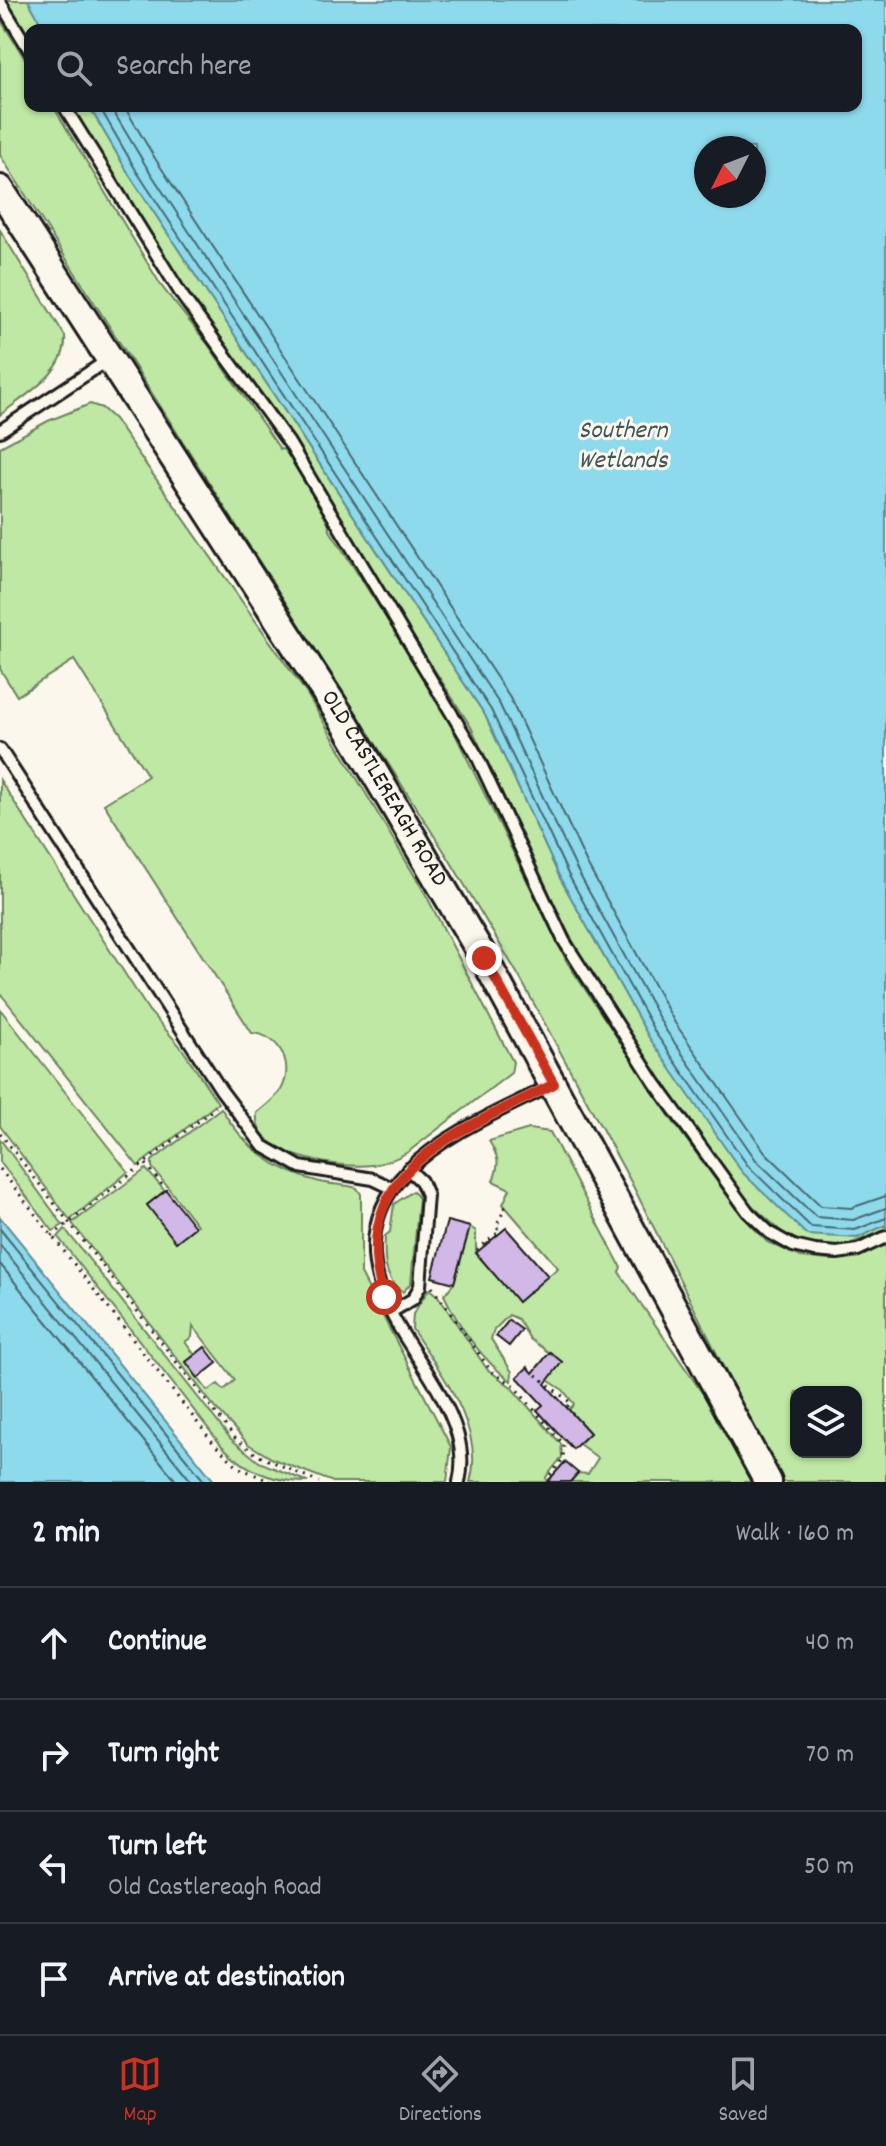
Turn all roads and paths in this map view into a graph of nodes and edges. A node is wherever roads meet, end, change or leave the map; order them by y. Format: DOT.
graph roads {
  1 [pos="0,2"];
  2 [pos="24,41"];
  3 [pos="68,112"];
  4 [pos="0,189"];
  5 [pos="108,360"];
  6 [pos="0,431"];
  7 [pos="0,749"];
  8 [pos="554,1084"];
  9 [pos="227,1098"];
  10 [pos="0,1133"];
  11 [pos="145,1163"];
  12 [pos="0,1169"];
  13 [pos="408,1169"];
  14 [pos="392,1188"];
  15 [pos="166,1190"];
  16 [pos="502,1207"];
  17 [pos="68,1224"];
  18 [pos="52,1236"];
  19 [pos="886,1237"];
  20 [pos="477,1250"];
  21 [pos="429,1285"];
  22 [pos="391,1312"];
  23 [pos="536,1375"];
  24 [pos="567,1407"];
  25 [pos="547,1479"];
  26 [pos="271,1482"];
  27 [pos="319,1482"];
  28 [pos="459,1482"];
  29 [pos="768,1482"];
  1 -- 2 [label="lane"];
  3 -- 19 [label="lane"];
  4 -- 5 [label="street, OLD CASTLEREAGH ROAD"];
  5 -- 6 [label="lane"];
  5 -- 8 [label="street, OLD CASTLEREAGH ROAD"];
  7 -- 9 [label="lane"];
  8 -- 13 [label="lane"];
  8 -- 29 [label="street, OLD CASTLEREAGH ROAD"];
  9 -- 11 [label="path"];
  9 -- 14 [label="lane"];
  10 -- 17 [label="path"];
  11 -- 15 [label="path"];
  11 -- 17 [label="path"];
  12 -- 18 [label="path"];
  13 -- 14 [label="lane"];
  13 -- 22 [label="lane"];
  14 -- 22 [label="lane"];
  16 -- 20 [label="path"];
  17 -- 18 [label="path"];
  17 -- 27 [label="path"];
  18 -- 26 [label="path"];
  21 -- 25 [label="path"];
  22 -- 28 [label="lane"];
  23 -- 24 [label="path"];
}
